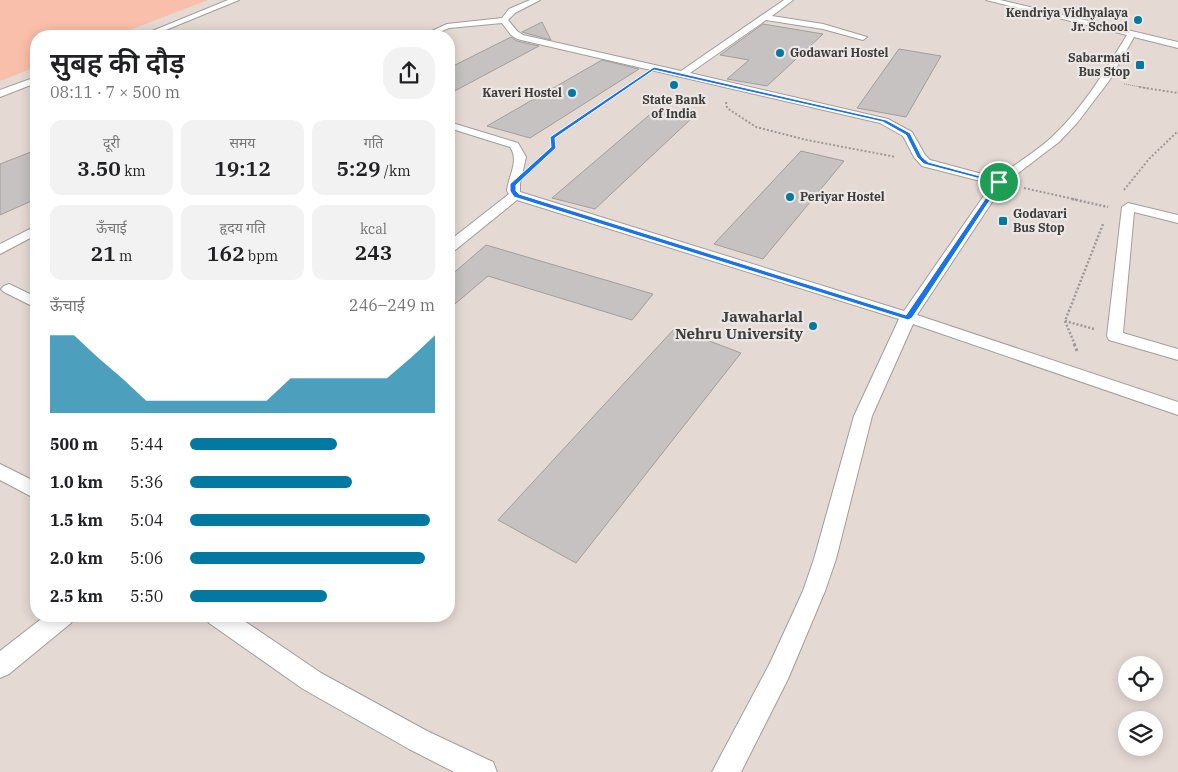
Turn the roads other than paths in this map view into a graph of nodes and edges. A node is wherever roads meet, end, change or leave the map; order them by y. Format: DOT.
graph roads {
  1 [pos="235,0"];
  2 [pos="536,0"];
  3 [pos="789,0"];
  4 [pos="990,0"];
  5 [pos="766,17"];
  6 [pos="504,20"];
  7 [pos="159,30"];
  8 [pos="438,30"];
  9 [pos="1131,35"];
  10 [pos="863,37"];
  11 [pos="1178,45"];
  12 [pos="682,75"];
  13 [pos="30,82"];
  14 [pos="0,94"];
  15 [pos="455,127"];
  16 [pos="999,182"];
  17 [pos="515,190"];
  18 [pos="1178,219"];
  19 [pos="30,233"];
  20 [pos="455,241"];
  21 [pos="0,250"];
  22 [pos="9,289"];
  23 [pos="30,300"];
  24 [pos="908,318"];
  25 [pos="1178,354"];
  26 [pos="1178,409"];
  27 [pos="0,471"];
  28 [pos="30,488"];
  29 [pos="55,622"];
  30 [pos="226,622"];
  31 [pos="0,666"];
  32 [pos="483,772"];
  33 [pos="726,772"];
  1 -- 7 [label="lane"];
  2 -- 6 [label="lane"];
  3 -- 5 [label="lane"];
  4 -- 9 [label="lane"];
  5 -- 10 [label="lane"];
  5 -- 12 [label="lane"];
  6 -- 8 [label="lane"];
  6 -- 12 [label="lane"];
  9 -- 11 [label="lane"];
  9 -- 16 [label="lane"];
  12 -- 16 [label="lane"];
  13 -- 14 [label="lane"];
  15 -- 17 [label="lane"];
  16 -- 24 [label="lane"];
  17 -- 20 [label="lane"];
  17 -- 24 [label="lane"];
  18 -- 25 [label="lane"];
  19 -- 21 [label="lane"];
  22 -- 23 [label="lane"];
  24 -- 26 [label="lane"];
  24 -- 33 [label="lane"];
  27 -- 28 [label="lane"];
  29 -- 31 [label="lane"];
  30 -- 32 [label="lane"];
}
